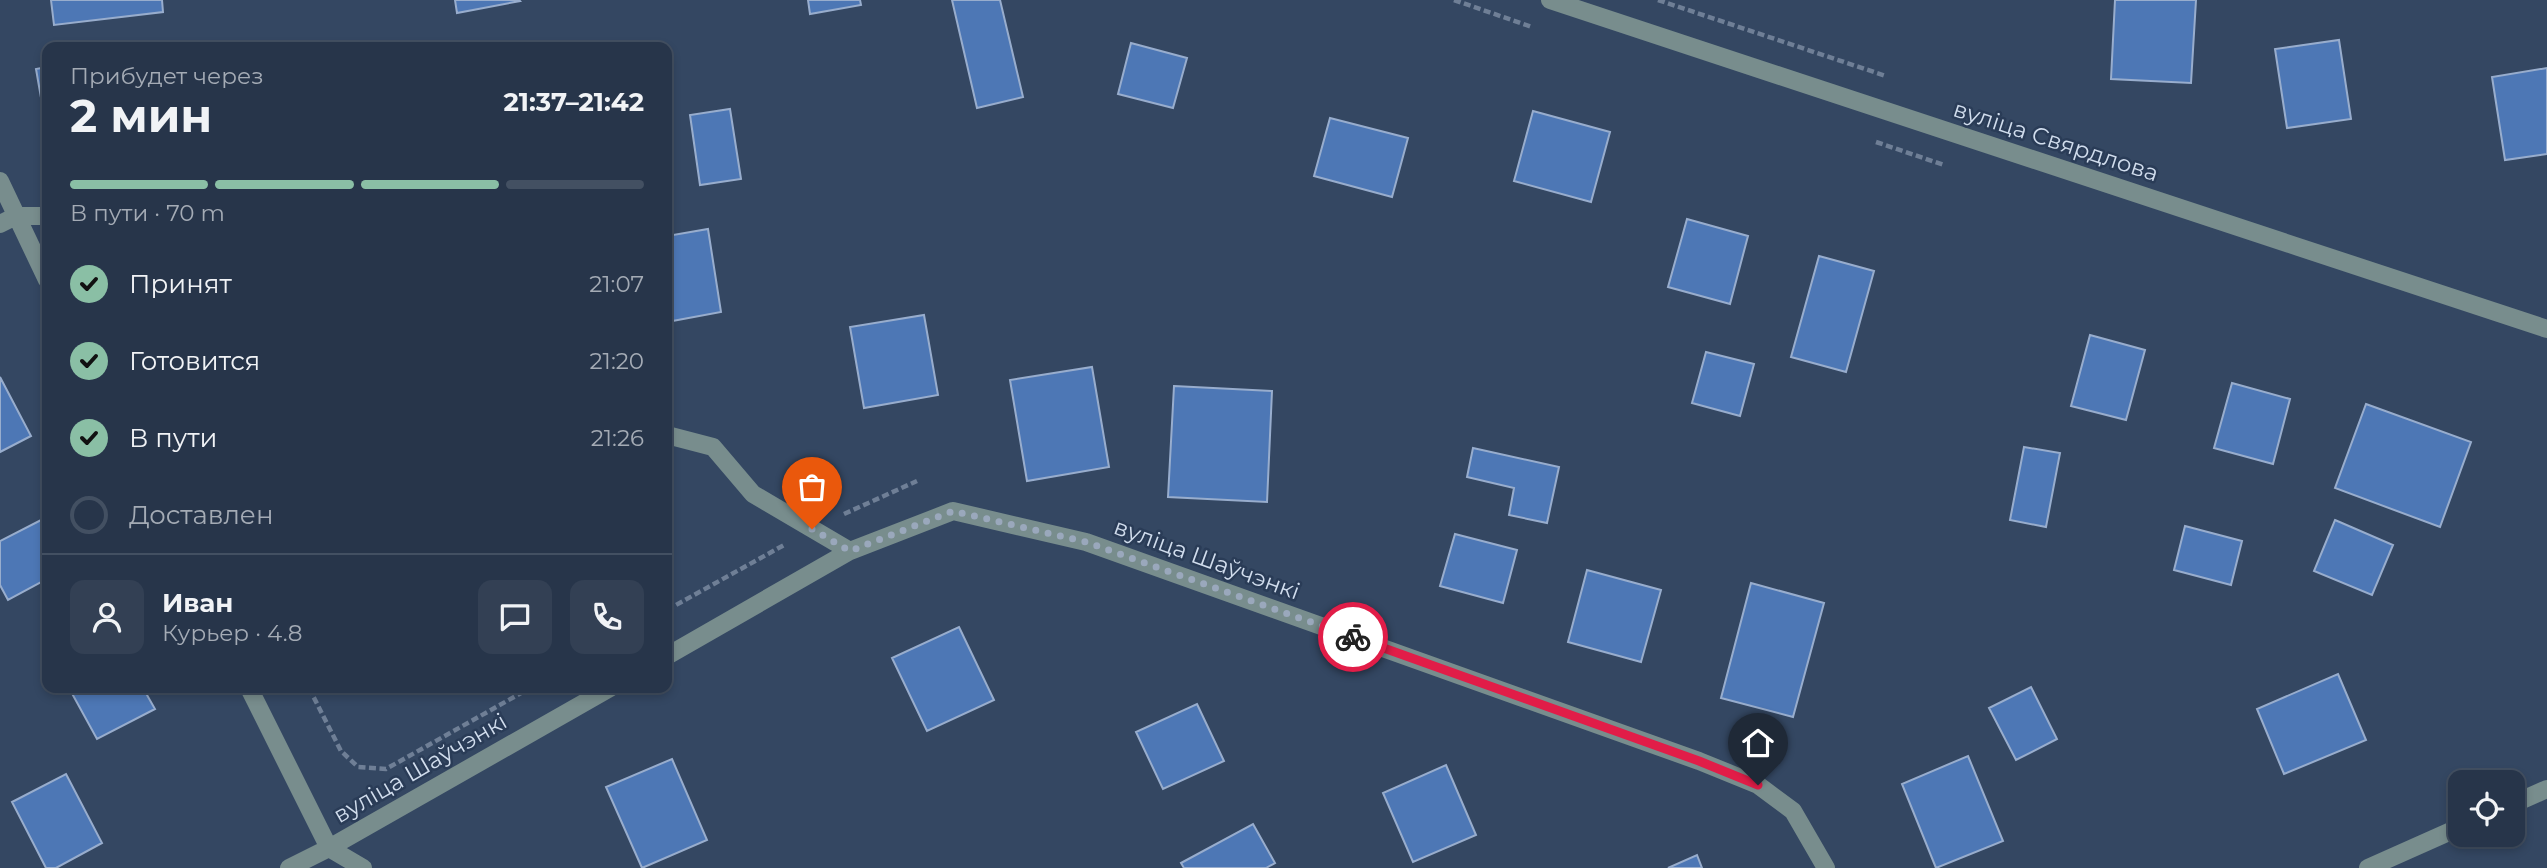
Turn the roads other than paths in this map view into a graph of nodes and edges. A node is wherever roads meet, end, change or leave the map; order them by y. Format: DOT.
graph roads {
  1 [pos="1550,0"];
  2 [pos="0,181"];
  3 [pos="42,217"];
  4 [pos="8,220"];
  5 [pos="42,272"];
  6 [pos="2547,328"];
  7 [pos="672,436"];
  8 [pos="850,551"];
  9 [pos="672,653"];
  10 [pos="252,693"];
  11 [pos="601,693"];
  12 [pos="2547,789"];
  13 [pos="2525,799"];
  14 [pos="2448,832"];
  15 [pos="329,848"];
  16 [pos="289,868"];
  17 [pos="363,868"];
  18 [pos="1826,868"];
  19 [pos="2368,868"];
  1 -- 6 [label="street, вуліца Свярдлова"];
  2 -- 4 [label="street"];
  3 -- 4 [label="street"];
  4 -- 5 [label="street"];
  7 -- 8 [label="street"];
  8 -- 9 [label="street, вуліца Шаўчэнкі"];
  8 -- 18 [label="street, вуліца Шаўчэнкі"];
  10 -- 15 [label="street"];
  11 -- 15 [label="street, вуліца Шаўчэнкі"];
  12 -- 13 [label="street"];
  14 -- 19 [label="street"];
  15 -- 16 [label="street, вуліца Шаўчэнкі"];
  15 -- 17 [label="street"];
}
